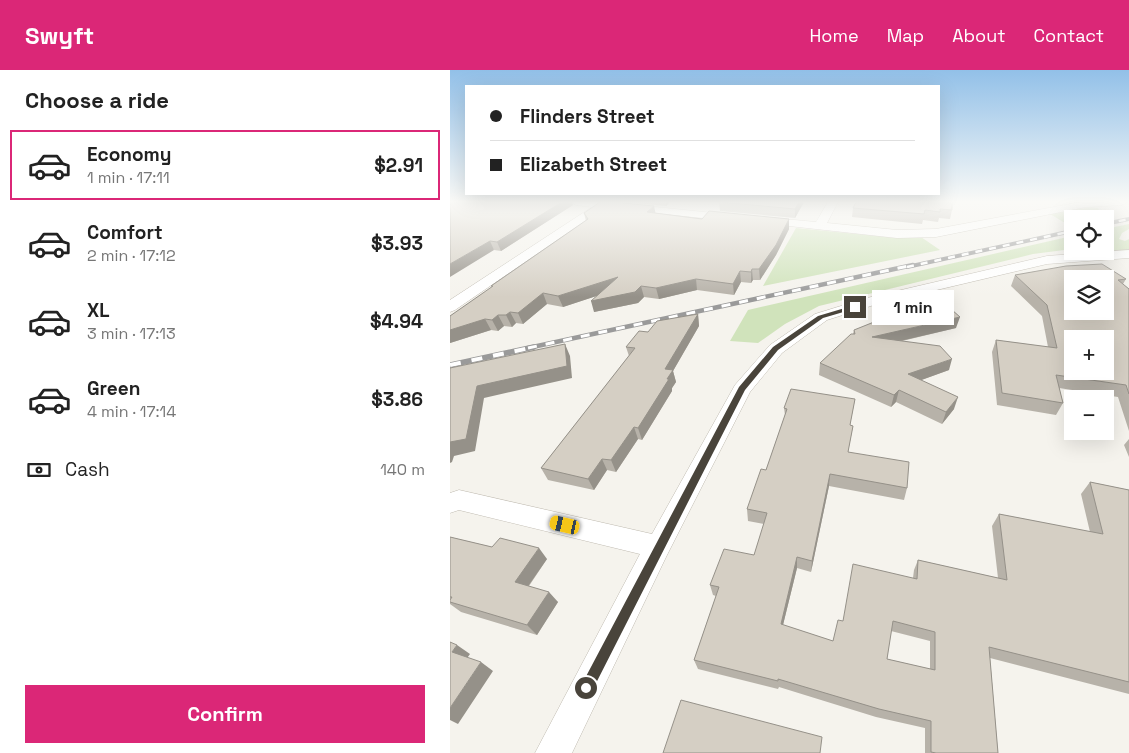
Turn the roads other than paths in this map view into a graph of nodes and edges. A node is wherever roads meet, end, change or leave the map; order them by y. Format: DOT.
graph roads {
  1 [pos="558,234"];
  2 [pos="896,234"];
  3 [pos="925,234"];
  4 [pos="1129,254"];
  5 [pos="1114,255"];
  6 [pos="1114,258"];
  7 [pos="1064,259"];
  8 [pos="1129,260"];
  9 [pos="450,307"];
  10 [pos="450,503"];
  11 [pos="658,547"];
  12 [pos="553,753"];
  1 -- 9 [label="street"];
  2 -- 3 [label="street"];
  4 -- 5 [label="street"];
  6 -- 8 [label="street"];
  7 -- 11 [label="street"];
  10 -- 11 [label="street"];
  11 -- 12 [label="street"];
}
